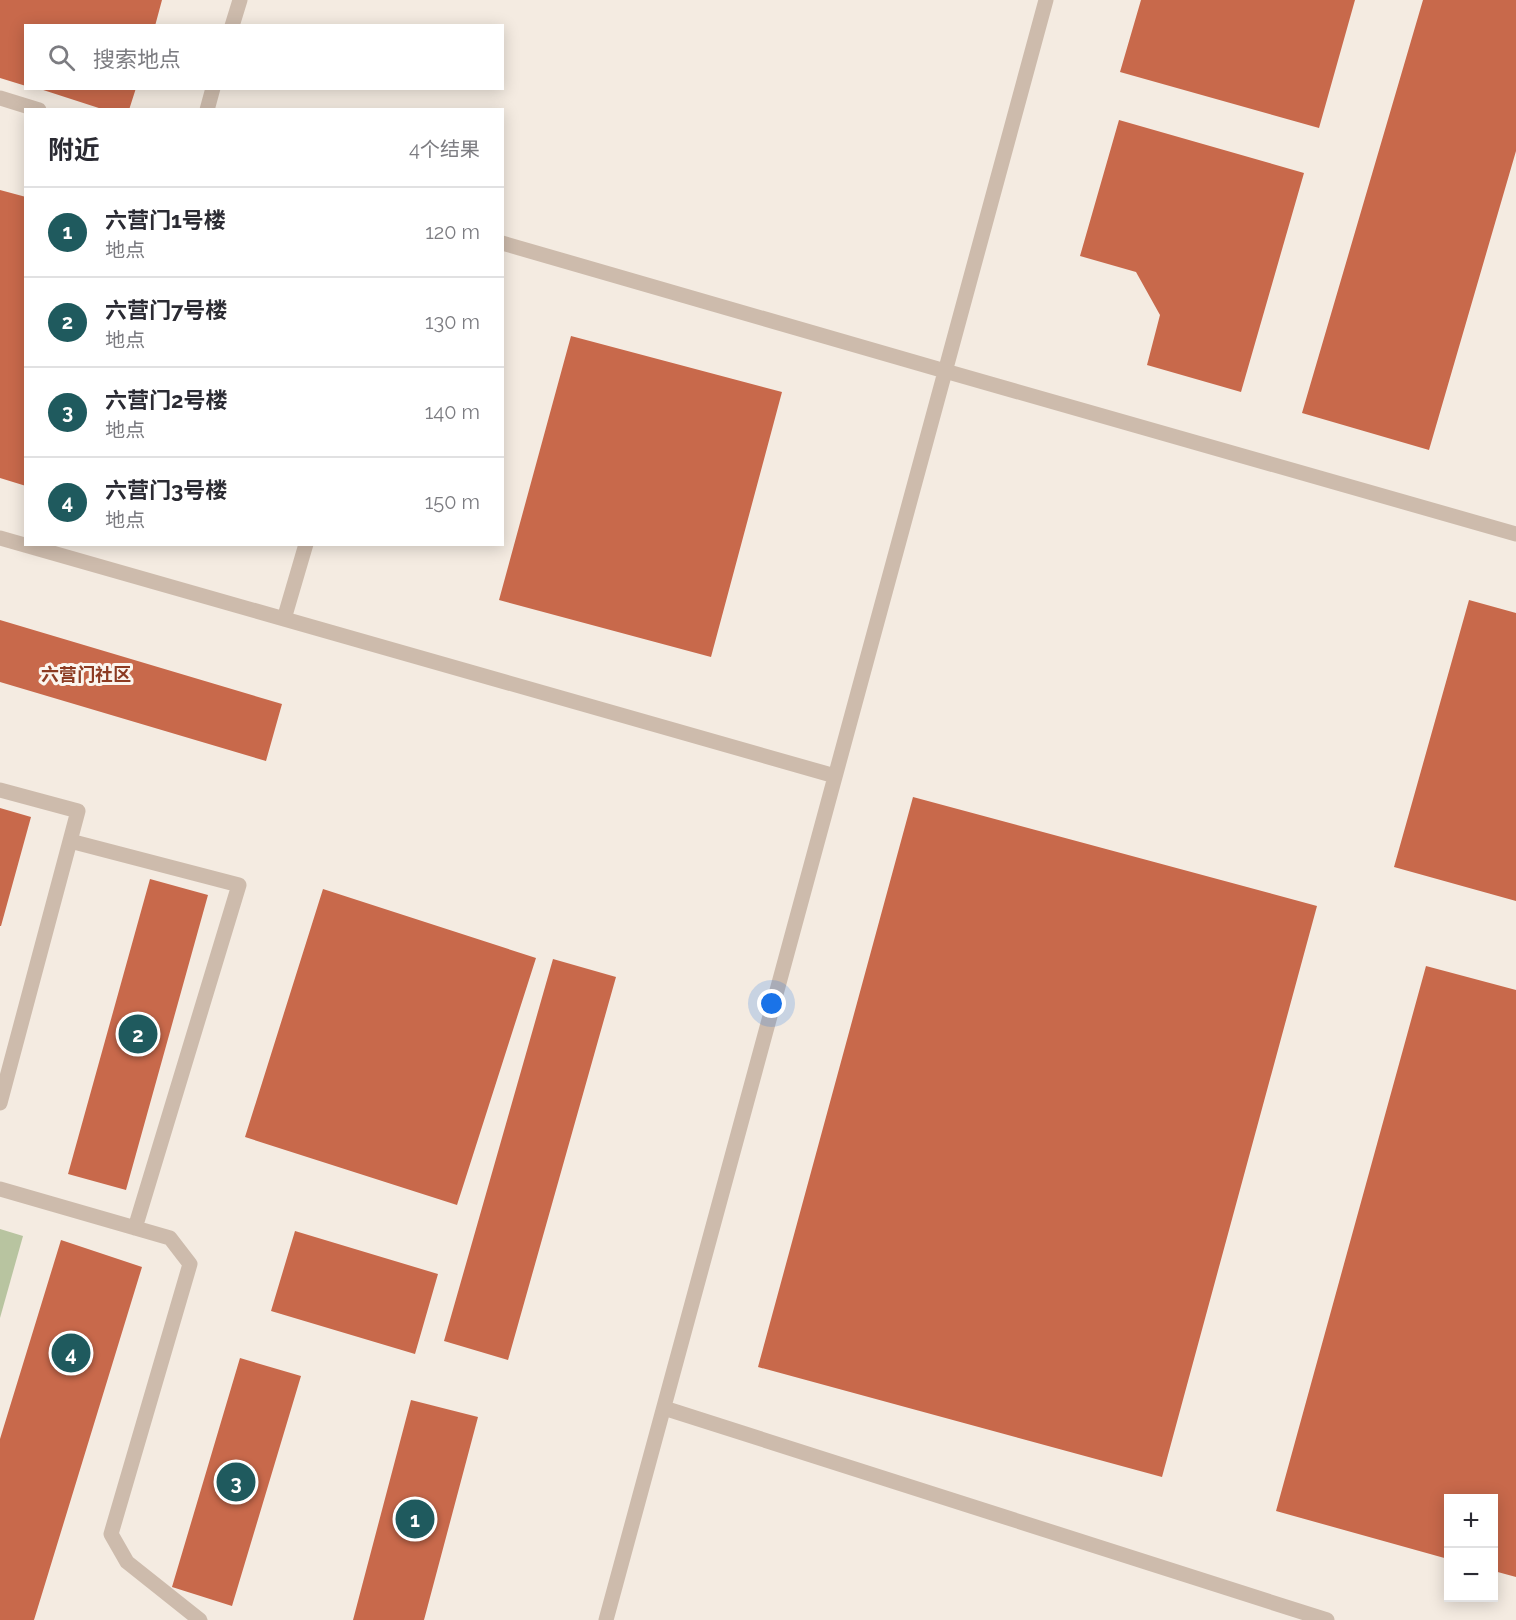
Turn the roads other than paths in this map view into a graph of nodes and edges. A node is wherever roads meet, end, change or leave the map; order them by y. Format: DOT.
graph roads {
  1 [pos="240,0"];
  2 [pos="1046,0"];
  3 [pos="233,24"];
  4 [pos="212,90"];
  5 [pos="0,98"];
  6 [pos="32,108"];
  7 [pos="208,108"];
  8 [pos="504,244"];
  9 [pos="945,372"];
  10 [pos="1516,534"];
  11 [pos="0,538"];
  12 [pos="24,545"];
  13 [pos="28,546"];
  14 [pos="305,546"];
  15 [pos="284,619"];
  16 [pos="835,776"];
  17 [pos="0,790"];
  18 [pos="70,841"];
  19 [pos="0,1103"];
  20 [pos="0,1190"];
  21 [pos="135,1228"];
  22 [pos="664,1408"];
  23 [pos="200,1620"];
  24 [pos="606,1620"];
  25 [pos="1327,1620"];
  1 -- 3 [label="street"];
  2 -- 9 [label="street"];
  4 -- 7 [label="street"];
  5 -- 6 [label="street"];
  8 -- 9 [label="street"];
  9 -- 10 [label="street"];
  9 -- 16 [label="street"];
  11 -- 12 [label="street"];
  13 -- 15 [label="street"];
  14 -- 15 [label="street"];
  15 -- 16 [label="street"];
  16 -- 22 [label="street"];
  17 -- 18 [label="street"];
  18 -- 19 [label="street"];
  18 -- 21 [label="street"];
  20 -- 21 [label="street"];
  21 -- 23 [label="street"];
  22 -- 24 [label="street"];
  22 -- 25 [label="street"];
}
